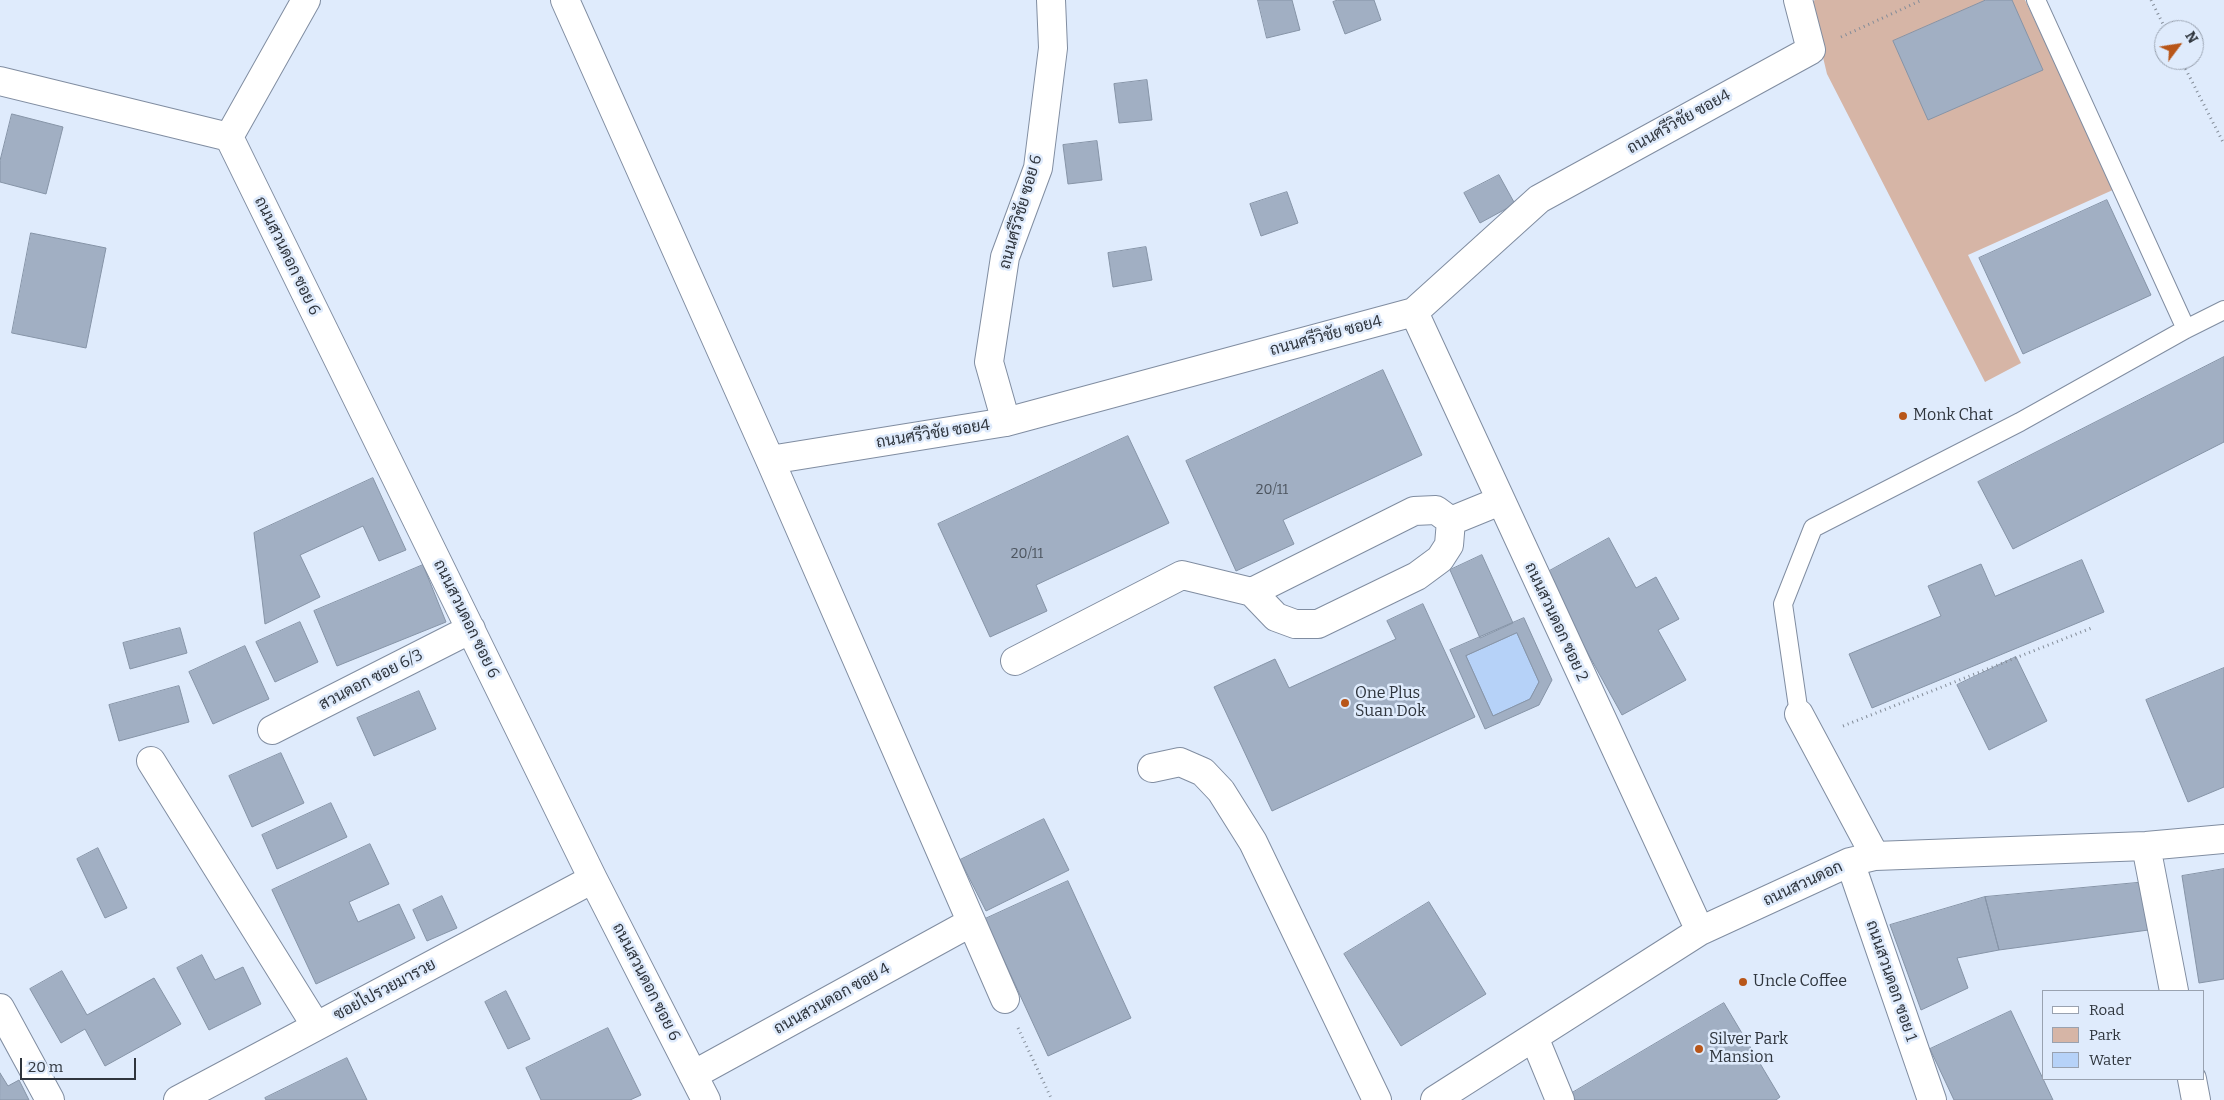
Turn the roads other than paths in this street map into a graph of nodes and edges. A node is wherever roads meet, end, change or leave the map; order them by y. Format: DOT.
graph roads {
  1 [pos="306,0"];
  2 [pos="565,0"];
  3 [pos="1051,0"];
  4 [pos="1798,0"];
  5 [pos="2036,0"];
  6 [pos="0,81"];
  7 [pos="229,137"];
  8 [pos="2224,310"];
  9 [pos="1414,312"];
  10 [pos="2186,329"];
  11 [pos="1006,422"];
  12 [pos="770,460"];
  13 [pos="1500,501"];
  14 [pos="1451,521"];
  15 [pos="1252,592"];
  16 [pos="471,629"];
  17 [pos="1015,660"];
  18 [pos="1799,714"];
  19 [pos="272,730"];
  20 [pos="151,761"];
  21 [pos="1152,768"];
  22 [pos="2224,839"];
  23 [pos="2146,846"];
  24 [pos="1862,859"];
  25 [pos="593,879"];
  26 [pos="970,923"];
  27 [pos="1700,931"];
  28 [pos="2174,990"];
  29 [pos="1004,999"];
  30 [pos="0,1008"];
  31 [pos="316,1026"];
  32 [pos="1534,1037"];
  33 [pos="693,1075"];
  34 [pos="2192,1080"];
  35 [pos="50,1100"];
  36 [pos="178,1100"];
  37 [pos="706,1100"];
  38 [pos="1377,1100"];
  39 [pos="1435,1100"];
  40 [pos="1560,1100"];
  41 [pos="1932,1100"];
  42 [pos="2196,1100"];
  1 -- 7 [label="street"];
  2 -- 12 [label="street"];
  3 -- 11 [label="street, ถนนศรีวิชัย ซอย 6"];
  4 -- 9 [label="street, ถนนศรีวิชัย ซอย4"];
  5 -- 10 [label="lane"];
  6 -- 7 [label="street"];
  7 -- 16 [label="street, ถนนสวนดอก ซอย 6"];
  8 -- 10 [label="lane"];
  9 -- 11 [label="street, ถนนศรีวิชัย ซอย4"];
  9 -- 13 [label="street, ถนนสวนดอก ซอย 2"];
  10 -- 18 [label="lane"];
  11 -- 12 [label="street, ถนนศรีวิชัย ซอย4"];
  12 -- 26 [label="street"];
  13 -- 14 [label="street"];
  13 -- 27 [label="street, ถนนสวนดอก ซอย 2"];
  14 -- 15 [label="street"];
  14 -- 15 [label="street"];
  15 -- 17 [label="street"];
  16 -- 19 [label="street, สวนดอก ซอย 6/3"];
  16 -- 25 [label="street, ถนนสวนดอก ซอย 6"];
  18 -- 24 [label="street, ถนนสวนดอก ซอย 1"];
  20 -- 31 [label="street"];
  21 -- 38 [label="street"];
  22 -- 23 [label="street, ถนนสวนดอก"];
  23 -- 24 [label="street, ถนนสวนดอก"];
  23 -- 28 [label="street"];
  24 -- 27 [label="street, ถนนสวนดอก"];
  24 -- 41 [label="street, ถนนสวนดอก ซอย 1"];
  25 -- 31 [label="street, ซอยไปรวยมารวย"];
  25 -- 33 [label="street, ถนนสวนดอก ซอย 6"];
  26 -- 29 [label="street"];
  26 -- 33 [label="street, ถนนสวนดอก ซอย 4"];
  27 -- 32 [label="street, ถนนสวนดอก"];
  30 -- 35 [label="street"];
  31 -- 36 [label="street, ซอยไปรวยมารวย"];
  32 -- 39 [label="street, ถนนสวนดอก"];
  32 -- 40 [label="street"];
  33 -- 37 [label="street, ถนนสวนดอก ซอย 6"];
  34 -- 42 [label="street"];
}
